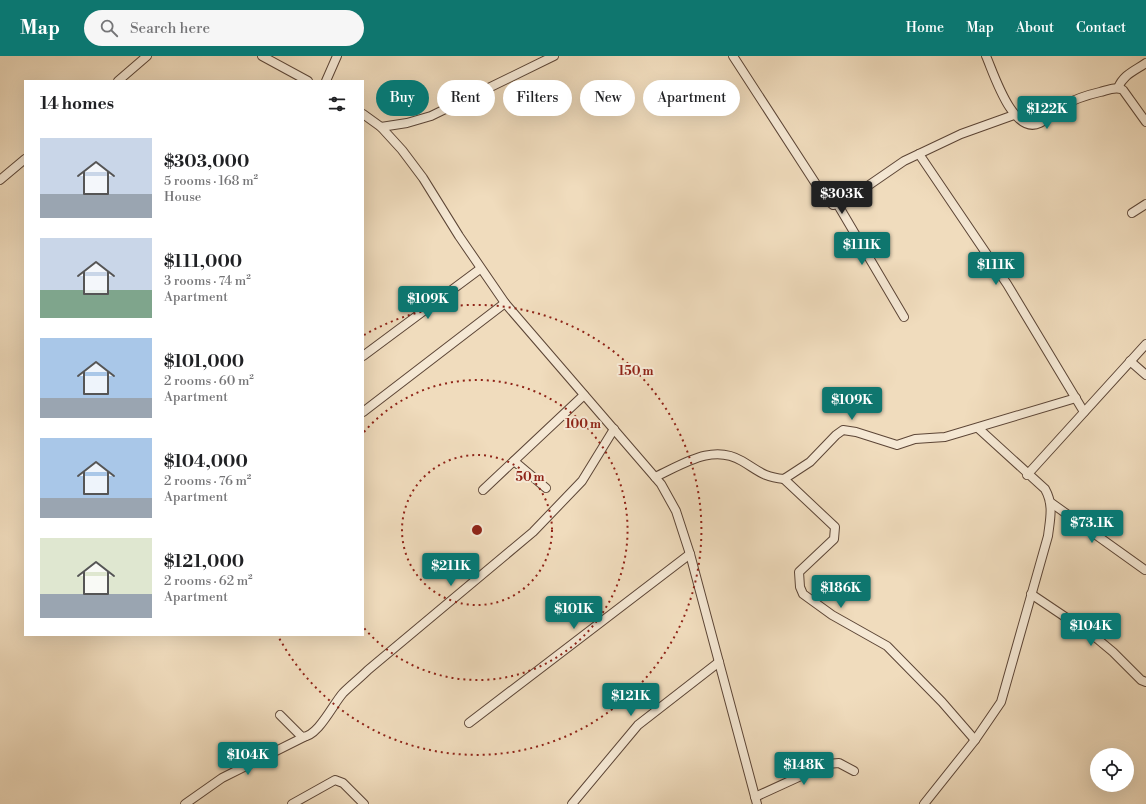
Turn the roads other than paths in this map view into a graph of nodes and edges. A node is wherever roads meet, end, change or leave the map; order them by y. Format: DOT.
graph roads {
  1 [pos="147,56"];
  2 [pos="262,56"];
  3 [pos="337,56"];
  4 [pos="554,56"];
  5 [pos="733,56"];
  6 [pos="986,56"];
  7 [pos="1146,63"];
  8 [pos="119,80"];
  9 [pos="306,80"];
  10 [pos="326,80"];
  11 [pos="1118,88"];
  12 [pos="364,115"];
  13 [pos="1014,115"];
  14 [pos="1146,122"];
  15 [pos="381,127"];
  16 [pos="920,154"];
  17 [pos="24,160"];
  18 [pos="0,180"];
  19 [pos="1146,204"];
  20 [pos="838,205"];
  21 [pos="1132,212"];
  22 [pos="480,269"];
  23 [pos="505,303"];
  24 [pos="904,317"];
  25 [pos="1146,344"];
  26 [pos="364,355"];
  27 [pos="1130,361"];
  28 [pos="1146,375"];
  29 [pos="584,395"];
  30 [pos="1076,398"];
  31 [pos="364,411"];
  32 [pos="1084,412"];
  33 [pos="978,428"];
  34 [pos="614,429"];
  35 [pos="514,461"];
  36 [pos="1027,475"];
  37 [pos="654,477"];
  38 [pos="784,479"];
  39 [pos="546,488"];
  40 [pos="483,490"];
  41 [pos="1050,502"];
  42 [pos="690,554"];
  43 [pos="1146,570"];
  44 [pos="1031,594"];
  45 [pos="719,662"];
  46 [pos="1145,683"];
  47 [pos="280,715"];
  48 [pos="470,722"];
  49 [pos="304,737"];
  50 [pos="975,740"];
  51 [pos="854,771"];
  52 [pos="756,800"];
  53 [pos="185,804"];
  54 [pos="292,804"];
  55 [pos="364,804"];
  56 [pos="572,804"];
  57 [pos="924,804"];
  1 -- 8 [label="street"];
  2 -- 9 [label="street"];
  3 -- 10 [label="street"];
  4 -- 15 [label="street"];
  5 -- 20 [label="street"];
  6 -- 13 [label="street"];
  7 -- 11 [label="street"];
  11 -- 13 [label="street"];
  11 -- 14 [label="street"];
  12 -- 15 [label="street"];
  13 -- 16 [label="street"];
  15 -- 22 [label="street"];
  16 -- 20 [label="street"];
  16 -- 30 [label="street"];
  17 -- 18 [label="street"];
  19 -- 21 [label="street"];
  20 -- 24 [label="street"];
  22 -- 23 [label="street"];
  22 -- 26 [label="street"];
  23 -- 29 [label="street"];
  23 -- 31 [label="street"];
  25 -- 27 [label="street"];
  27 -- 28 [label="street"];
  27 -- 32 [label="street"];
  29 -- 34 [label="street"];
  29 -- 35 [label="street"];
  30 -- 32 [label="street"];
  30 -- 33 [label="street"];
  32 -- 36 [label="street"];
  33 -- 36 [label="street"];
  33 -- 38 [label="street"];
  34 -- 37 [label="street"];
  34 -- 49 [label="street"];
  35 -- 39 [label="street"];
  35 -- 40 [label="street"];
  36 -- 41 [label="street"];
  37 -- 38 [label="street"];
  37 -- 42 [label="street"];
  38 -- 50 [label="street"];
  41 -- 43 [label="street"];
  41 -- 44 [label="street"];
  42 -- 45 [label="street"];
  42 -- 48 [label="street"];
  44 -- 46 [label="street"];
  44 -- 50 [label="street"];
  45 -- 52 [label="street"];
  45 -- 56 [label="street"];
  47 -- 49 [label="street"];
  49 -- 53 [label="street"];
  50 -- 57 [label="street"];
  51 -- 52 [label="street"];
  54 -- 55 [label="street"];
}
